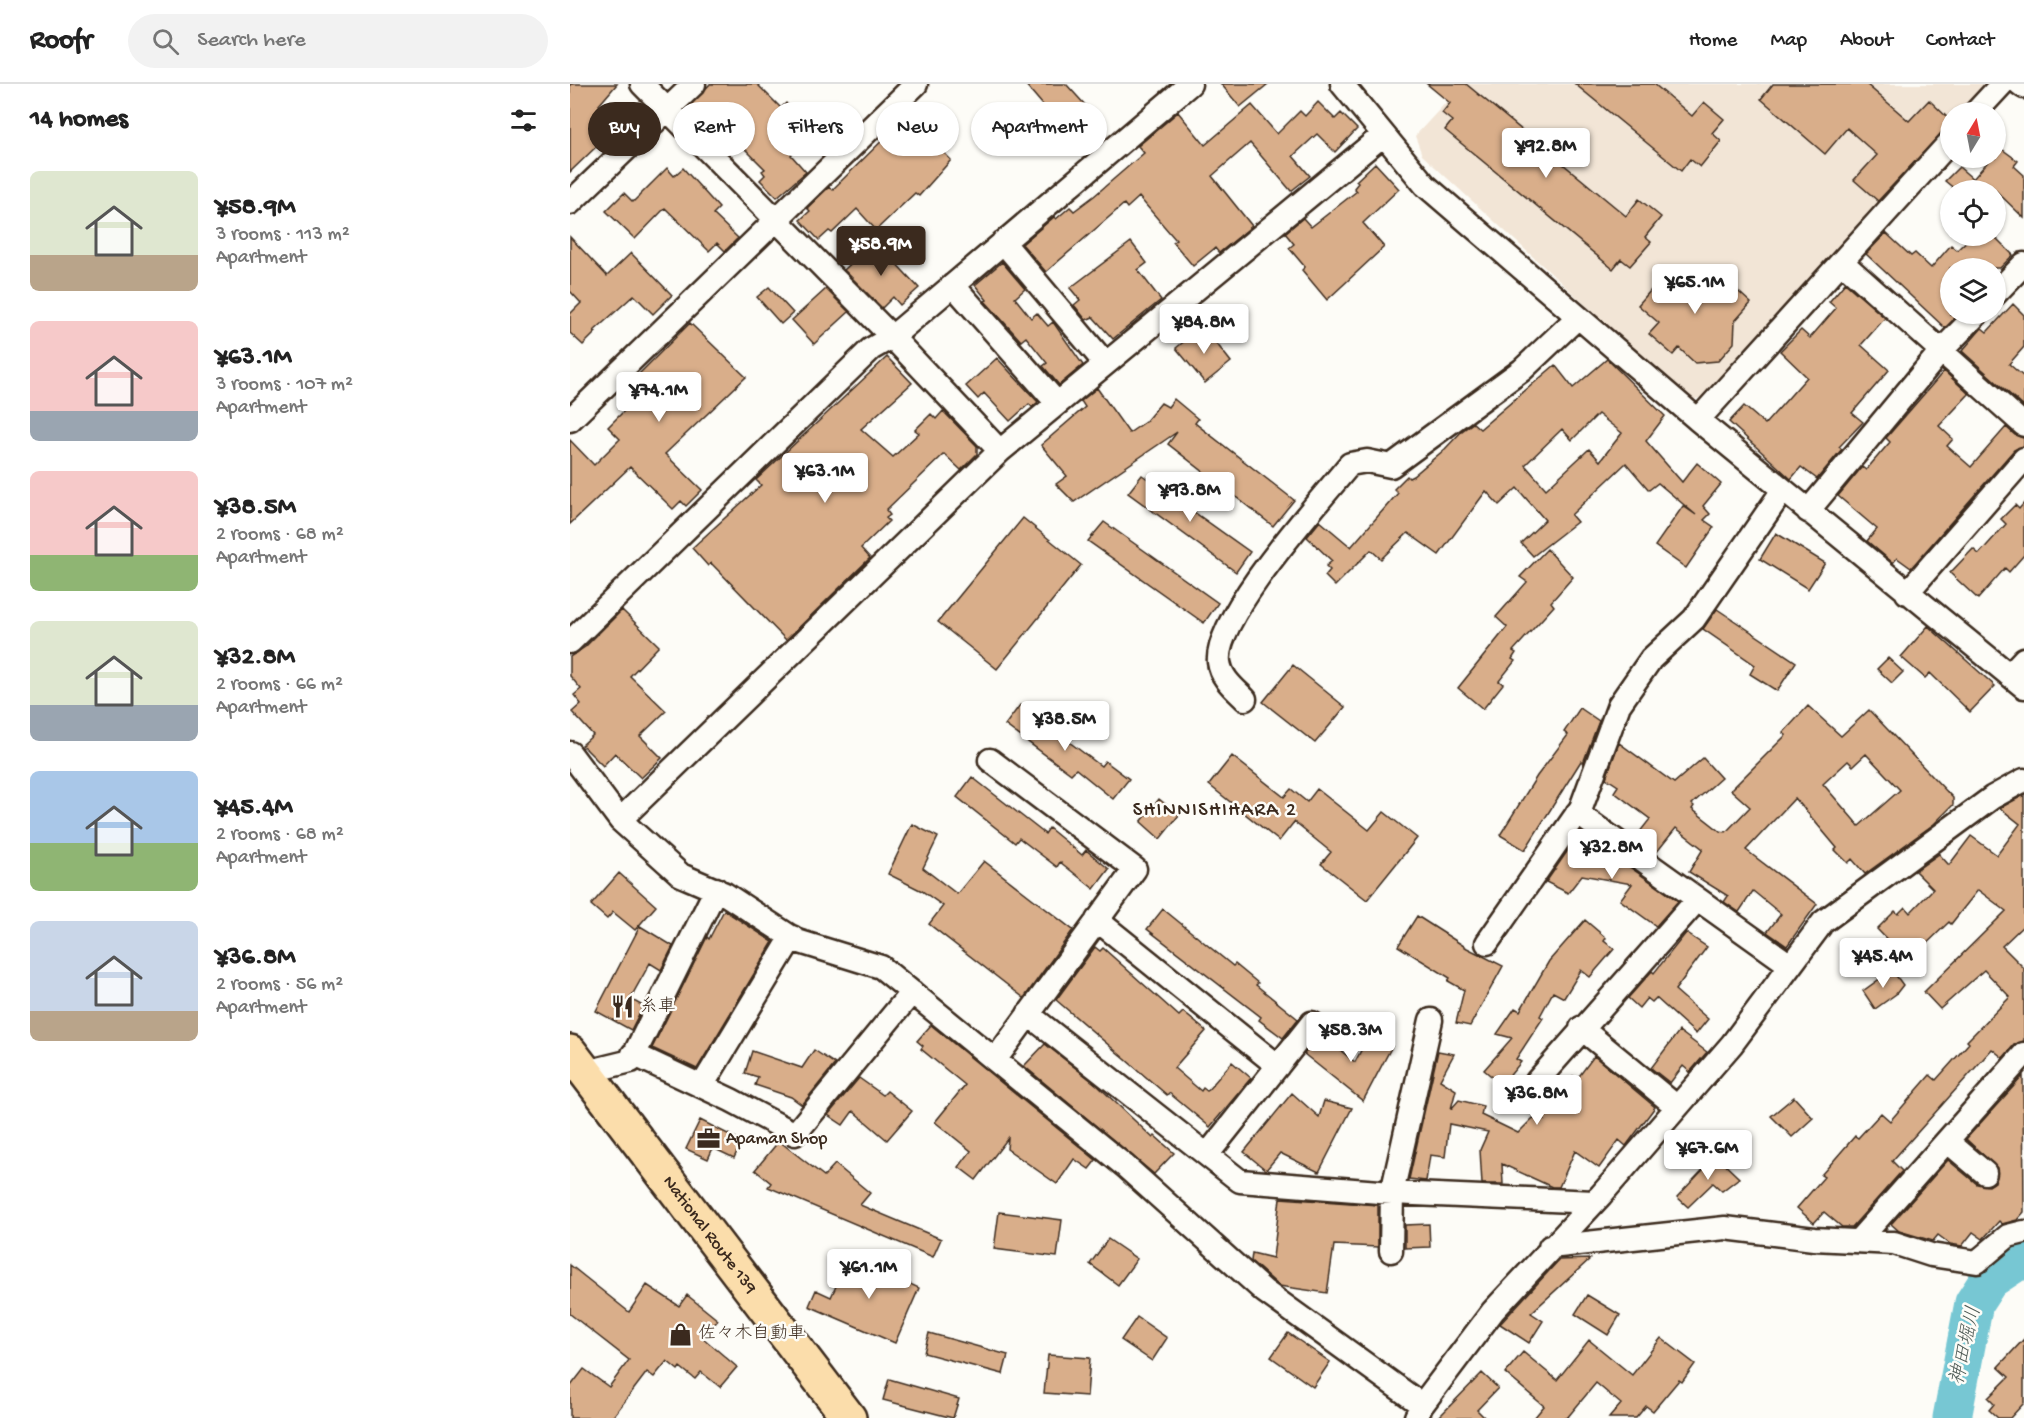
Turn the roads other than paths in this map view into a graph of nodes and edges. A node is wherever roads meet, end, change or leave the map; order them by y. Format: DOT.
graph roads {
  1 [pos="642,84"];
  2 [pos="694,84"];
  3 [pos="916,84"];
  4 [pos="1190,84"];
  5 [pos="1342,84"];
  6 [pos="2002,84"];
  7 [pos="2020,84"];
  8 [pos="2024,87"];
  9 [pos="1985,102"];
  10 [pos="669,110"];
  11 [pos="1383,135"];
  12 [pos="1940,153"];
  13 [pos="570,203"];
  14 [pos="775,221"];
  15 [pos="1004,242"];
  16 [pos="1842,262"];
  17 [pos="2024,264"];
  18 [pos="2006,283"];
  19 [pos="953,285"];
  20 [pos="1578,317"];
  21 [pos="1967,324"];
  22 [pos="892,337"];
  23 [pos="1941,351"];
  24 [pos="1104,362"];
  25 [pos="1057,403"];
  26 [pos="570,420"];
  27 [pos="1698,420"];
  28 [pos="2024,425"];
  29 [pos="1000,451"];
  30 [pos="2024,459"];
  31 [pos="1783,490"];
  32 [pos="1808,511"];
  33 [pos="1907,593"];
  34 [pos="570,642"];
  35 [pos="2019,674"];
  36 [pos="1245,699"];
  37 [pos="570,753"];
  38 [pos="990,760"];
  39 [pos="2024,780"];
  40 [pos="1577,813"];
  41 [pos="620,820"];
  42 [pos="716,889"];
  43 [pos="1697,900"];
  44 [pos="1097,920"];
  45 [pos="792,937"];
  46 [pos="1487,943"];
  47 [pos="1790,965"];
  48 [pos="912,992"];
  49 [pos="1028,1014"];
  50 [pos="1431,1020"];
  51 [pos="1312,1023"];
  52 [pos="1581,1028"];
  53 [pos="633,1054"];
  54 [pos="995,1060"];
  55 [pos="2021,1063"];
  56 [pos="1278,1066"];
  57 [pos="575,1071"];
  58 [pos="1537,1081"];
  59 [pos="702,1086"];
  60 [pos="1677,1107"];
  61 [pos="1947,1141"];
  62 [pos="1207,1155"];
  63 [pos="1985,1173"];
  64 [pos="1392,1193"];
  65 [pos="1594,1202"];
  66 [pos="2024,1232"];
  67 [pos="1858,1241"];
  68 [pos="1550,1247"];
  69 [pos="1391,1251"];
  70 [pos="1418,1411"];
  71 [pos="821,1418"];
  72 [pos="849,1418"];
  1 -- 10 [label="street"];
  2 -- 10 [label="street"];
  3 -- 14 [label="street"];
  4 -- 15 [label="street"];
  5 -- 11 [label="street"];
  6 -- 9 [label="street"];
  7 -- 8 [label="street"];
  10 -- 13 [label="street"];
  10 -- 14 [label="street"];
  11 -- 20 [label="street"];
  11 -- 24 [label="street"];
  12 -- 16 [label="street"];
  14 -- 22 [label="street"];
  14 -- 26 [label="street"];
  15 -- 19 [label="street"];
  15 -- 24 [label="street"];
  16 -- 23 [label="street"];
  16 -- 27 [label="street"];
  17 -- 18 [label="street"];
  19 -- 22 [label="street"];
  19 -- 25 [label="street"];
  20 -- 27 [label="street"];
  20 -- 36 [label="street"];
  21 -- 23 [label="street"];
  22 -- 29 [label="street"];
  22 -- 34 [label="street"];
  23 -- 28 [label="street"];
  23 -- 32 [label="street"];
  24 -- 25 [label="street"];
  25 -- 29 [label="street"];
  27 -- 31 [label="street"];
  29 -- 41 [label="street"];
  30 -- 33 [label="street"];
  31 -- 32 [label="street"];
  31 -- 40 [label="street"];
  32 -- 33 [label="street"];
  33 -- 35 [label="street"];
  37 -- 41 [label="street"];
  38 -- 44 [label="street"];
  39 -- 47 [label="street"];
  40 -- 43 [label="street"];
  40 -- 46 [label="street"];
  41 -- 42 [label="street"];
  42 -- 45 [label="street"];
  42 -- 53 [label="street"];
  43 -- 47 [label="street"];
  43 -- 52 [label="street"];
  44 -- 49 [label="street"];
  44 -- 56 [label="street"];
  45 -- 48 [label="street"];
  45 -- 59 [label="street"];
  47 -- 60 [label="street"];
  48 -- 54 [label="street"];
  48 -- 59 [label="street"];
  49 -- 54 [label="street"];
  49 -- 62 [label="street"];
  50 -- 64 [label="street"];
  51 -- 56 [label="street"];
  52 -- 58 [label="street"];
  52 -- 60 [label="street"];
  53 -- 57 [label="street"];
  53 -- 59 [label="street"];
  54 -- 70 [label="street"];
  55 -- 61 [label="street"];
  56 -- 62 [label="street"];
  57 -- 71 [label="highway, National Route 139"];
  57 -- 72 [label="highway, National Route 139"];
  60 -- 65 [label="street"];
  61 -- 63 [label="street"];
  61 -- 67 [label="street"];
  62 -- 64 [label="street"];
  64 -- 65 [label="street"];
  64 -- 69 [label="street"];
  65 -- 68 [label="street"];
  66 -- 67 [label="street"];
  67 -- 68 [label="street"];
  68 -- 70 [label="street"];
}
